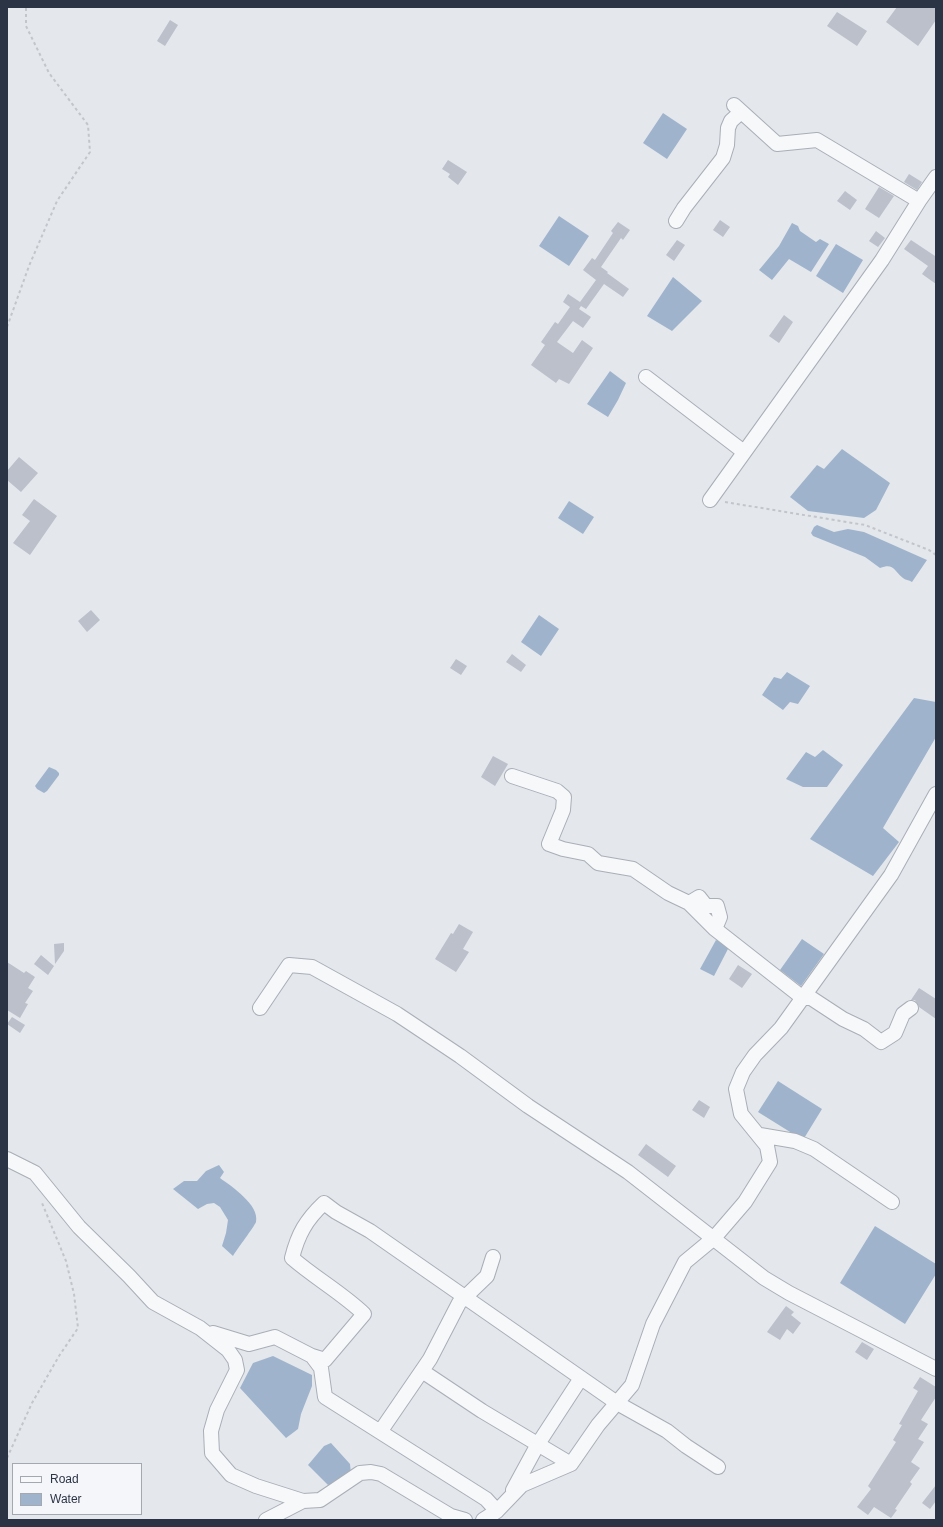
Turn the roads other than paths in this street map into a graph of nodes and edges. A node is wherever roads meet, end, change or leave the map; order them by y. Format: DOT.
graph roads {
  1 [pos="936,177"];
  2 [pos="919,201"];
  3 [pos="676,221"];
  4 [pos="646,377"];
  5 [pos="744,452"];
  6 [pos="710,500"];
  7 [pos="512,776"];
  8 [pos="936,794"];
  9 [pos="803,998"];
  10 [pos="260,1008"];
  11 [pos="911,1008"];
  12 [pos="760,1136"];
  13 [pos="7,1159"];
  14 [pos="892,1202"];
  15 [pos="714,1238"];
  16 [pos="493,1257"];
  17 [pos="465,1298"];
  18 [pos="200,1328"];
  19 [pos="312,1356"];
  20 [pos="936,1369"];
  21 [pos="422,1371"];
  22 [pos="581,1378"];
  23 [pos="617,1403"];
  24 [pos="380,1432"];
  25 [pos="538,1444"];
  26 [pos="571,1464"];
  27 [pos="718,1466"];
  28 [pos="508,1499"];
  29 [pos="303,1501"];
  30 [pos="498,1515"];
  31 [pos="266,1520"];
  32 [pos="465,1520"];
  33 [pos="483,1520"];
  1 -- 2 [label="street"];
  2 -- 3 [label="street"];
  2 -- 5 [label="street"];
  4 -- 5 [label="street"];
  5 -- 6 [label="street"];
  7 -- 9 [label="street"];
  8 -- 9 [label="street"];
  9 -- 11 [label="street"];
  9 -- 12 [label="street"];
  10 -- 15 [label="street"];
  12 -- 14 [label="street"];
  12 -- 15 [label="street"];
  13 -- 18 [label="street"];
  15 -- 20 [label="street"];
  15 -- 23 [label="street"];
  16 -- 17 [label="street"];
  17 -- 19 [label="street"];
  17 -- 21 [label="street"];
  17 -- 22 [label="street"];
  18 -- 19 [label="street"];
  18 -- 29 [label="street"];
  19 -- 24 [label="street"];
  21 -- 24 [label="street"];
  21 -- 25 [label="street"];
  22 -- 23 [label="street"];
  22 -- 25 [label="street"];
  23 -- 26 [label="street"];
  23 -- 27 [label="street"];
  24 -- 30 [label="street"];
  25 -- 26 [label="street"];
  25 -- 28 [label="street"];
  26 -- 28 [label="street"];
  28 -- 30 [label="street"];
  29 -- 31 [label="street"];
  29 -- 32 [label="street"];
  30 -- 33 [label="street"];
}
